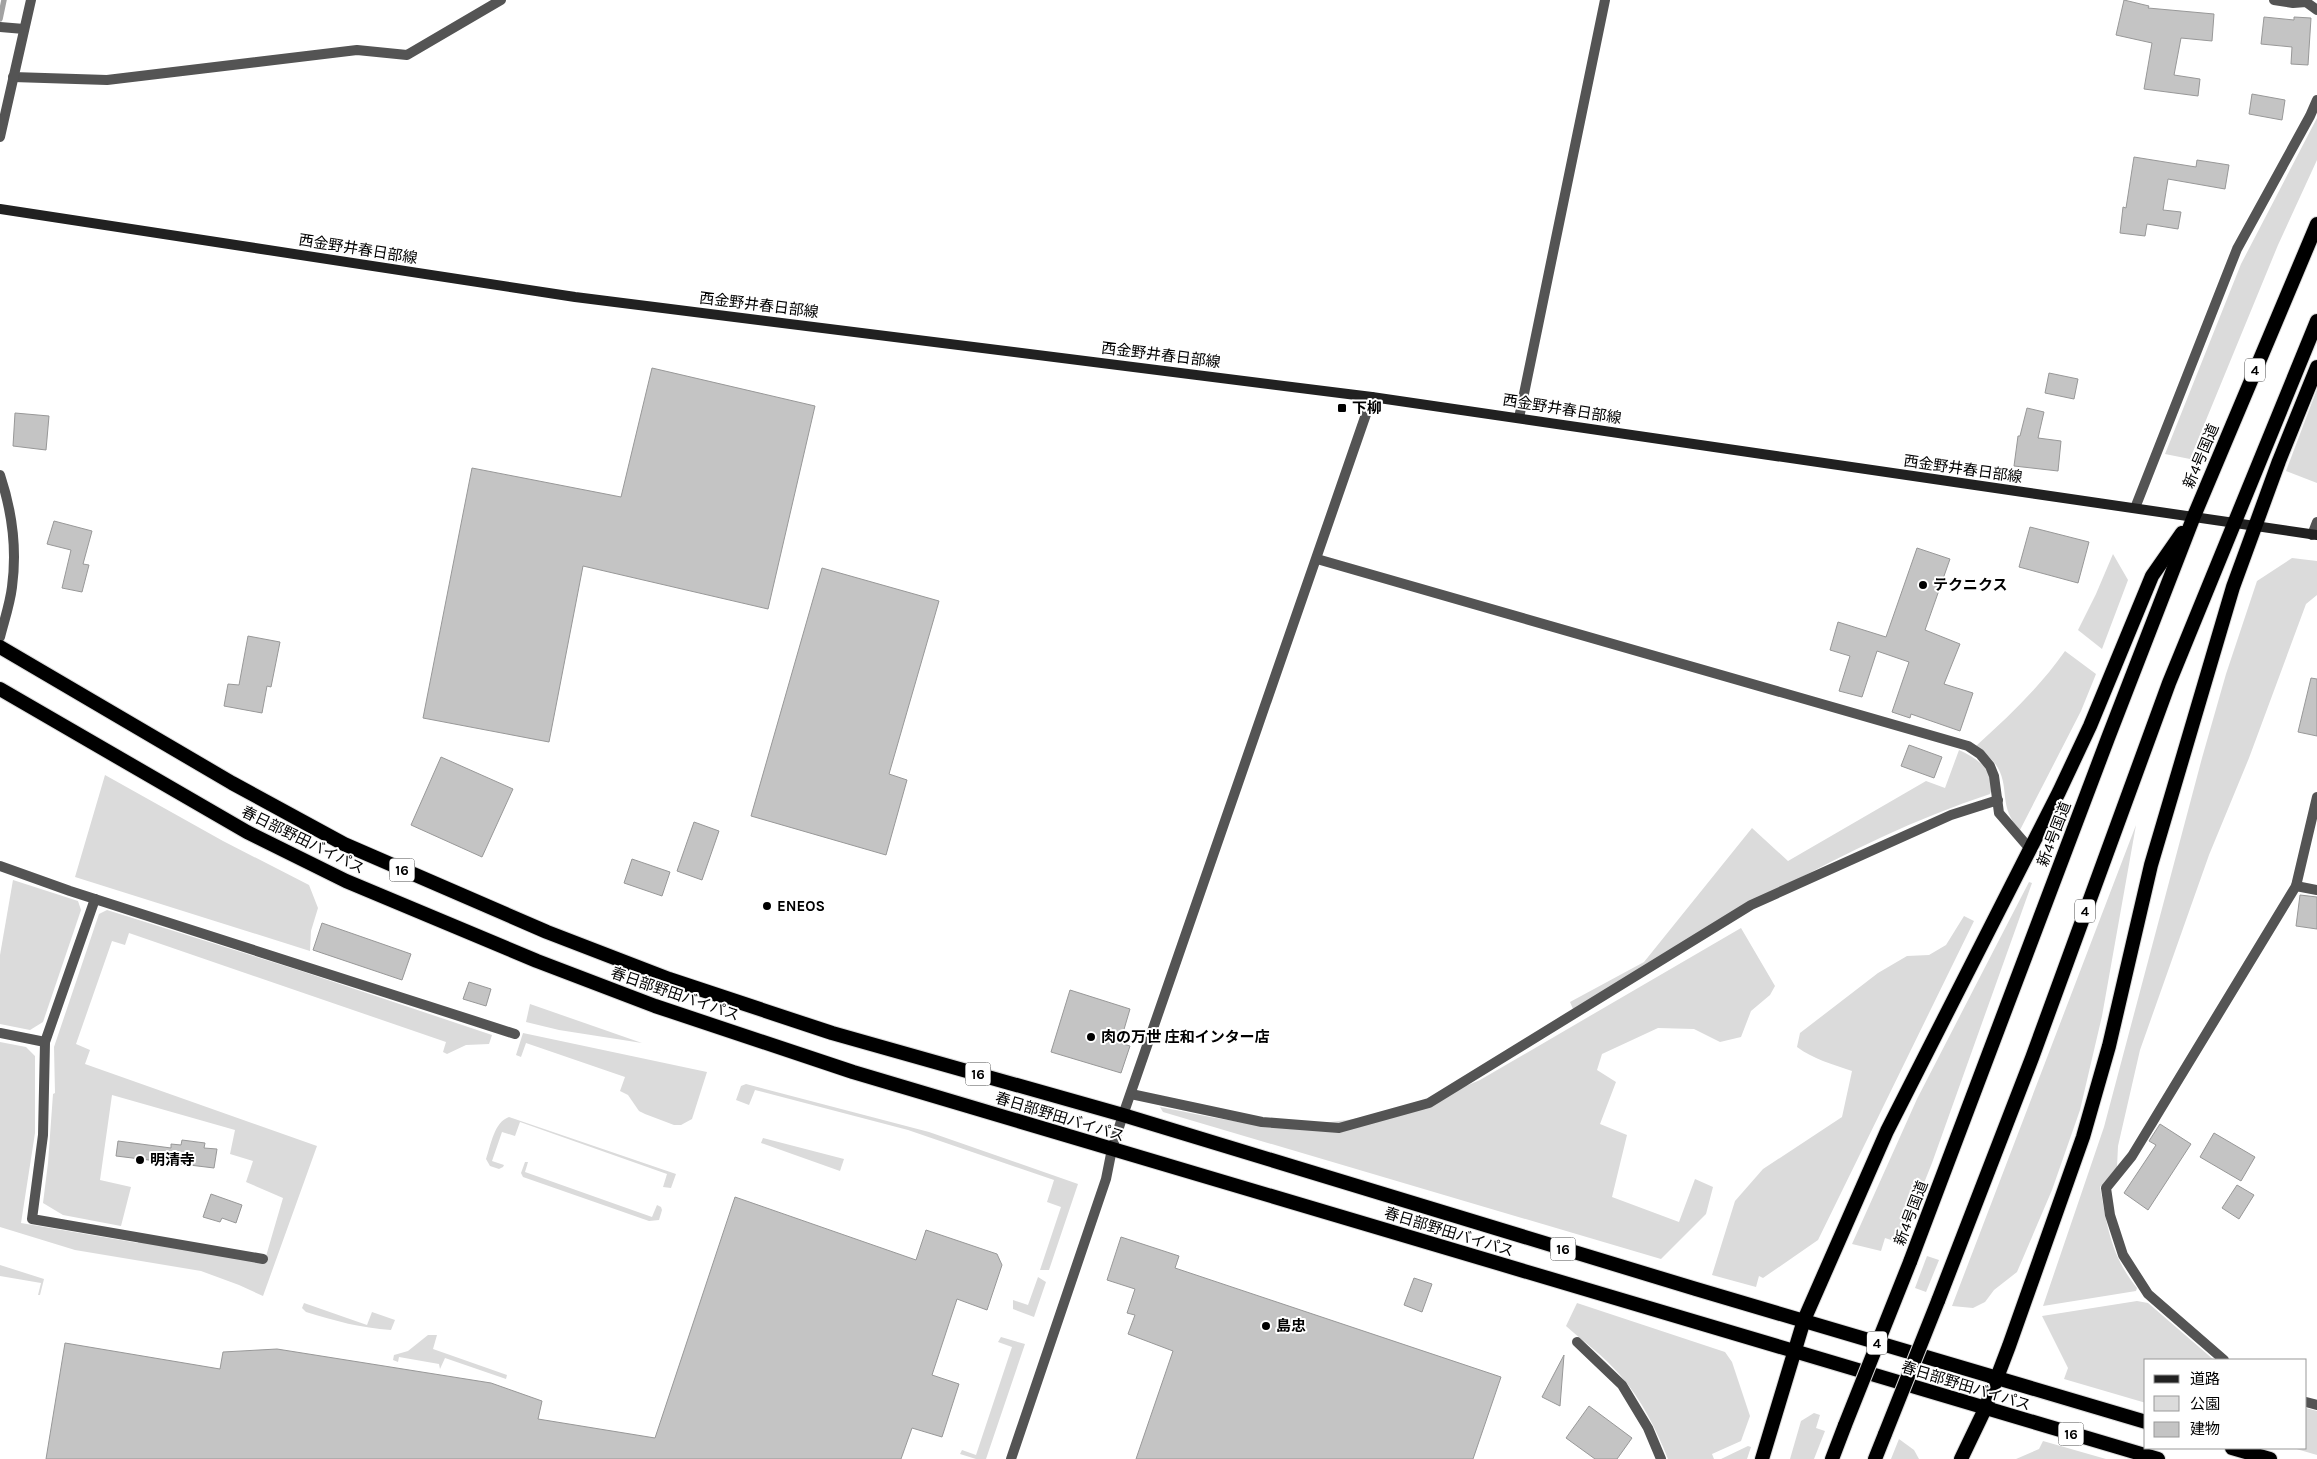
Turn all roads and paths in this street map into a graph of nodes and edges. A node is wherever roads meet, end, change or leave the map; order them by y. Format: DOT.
graph roads {
  1 [pos="31,0"];
  2 [pos="501,0"];
  3 [pos="1605,0"];
  4 [pos="2274,0"];
  5 [pos="2317,10"];
  6 [pos="0,27"];
  7 [pos="24,29"];
  8 [pos="13,77"];
  9 [pos="2317,100"];
  10 [pos="0,137"];
  11 [pos="0,210"];
  12 [pos="2317,224"];
  13 [pos="2317,321"];
  14 [pos="2317,367"];
  15 [pos="1372,397"];
  16 [pos="1519,418"];
  17 [pos="0,476"];
  18 [pos="2135,508"];
  19 [pos="2194,516"];
  20 [pos="2233,522"];
  21 [pos="2317,522"];
  22 [pos="2256,526"];
  23 [pos="2315,535"];
  24 [pos="1317,559"];
  25 [pos="0,637"];
  26 [pos="0,647"];
  27 [pos="0,689"];
  28 [pos="2317,797"];
  29 [pos="1998,800"];
  30 [pos="2030,848"];
  31 [pos="0,866"];
  32 [pos="2296,886"];
  33 [pos="2317,890"];
  34 [pos="95,899"];
  35 [pos="0,1033"];
  36 [pos="515,1034"];
  37 [pos="44,1042"];
  38 [pos="1131,1094"];
  39 [pos="1124,1116"];
  40 [pos="1112,1149"];
  41 [pos="263,1259"];
  42 [pos="1804,1320"];
  43 [pos="1577,1342"];
  44 [pos="1794,1352"];
  45 [pos="2223,1359"];
  46 [pos="1996,1378"];
  47 [pos="1985,1409"];
  48 [pos="2144,1421"];
  49 [pos="2235,1449"];
  50 [pos="1011,1459"];
  51 [pos="1661,1459"];
  52 [pos="1762,1459"];
  53 [pos="1832,1459"];
  54 [pos="1875,1459"];
  55 [pos="1962,1459"];
  56 [pos="2158,1459"];
  57 [pos="2270,1459"];
  1 -- 7 [label="street"];
  2 -- 8 [label="street"];
  3 -- 16 [label="street"];
  4 -- 5 [label="street"];
  6 -- 7 [label="street"];
  7 -- 8 [label="street"];
  8 -- 10 [label="street"];
  9 -- 18 [label="street"];
  11 -- 15 [label="main road, 西金野井春日部線"];
  12 -- 19 [label="highway, 新4号国道 / 4"];
  13 -- 20 [label="highway, 4"];
  14 -- 22 [label="highway"];
  15 -- 16 [label="main road, 西金野井春日部線"];
  15 -- 24 [label="street"];
  16 -- 18 [label="main road, 西金野井春日部線"];
  17 -- 25 [label="street"];
  18 -- 19 [label="main road, 西金野井春日部線"];
  19 -- 20 [label="main road, 西金野井春日部線"];
  19 -- 30 [label="highway, 4"];
  19 -- 53 [label="highway, 新4号国道 / 4, bridge"];
  20 -- 22 [label="main road, 西金野井春日部線"];
  20 -- 54 [label="highway, 4, bridge"];
  21 -- 23 [label="street"];
  22 -- 23 [label="main road, 西金野井春日部線"];
  22 -- 46 [label="highway"];
  24 -- 29 [label="street"];
  24 -- 38 [label="street"];
  26 -- 39 [label="highway, 春日部野田バイパス / 16"];
  27 -- 40 [label="highway, 春日部野田バイパス / 16"];
  28 -- 32 [label="street"];
  29 -- 30 [label="street"];
  29 -- 38 [label="street"];
  30 -- 42 [label="highway, 4"];
  31 -- 34 [label="street"];
  32 -- 33 [label="street"];
  32 -- 45 [label="street"];
  34 -- 36 [label="street"];
  34 -- 37 [label="street"];
  35 -- 37 [label="street"];
  37 -- 41 [label="street"];
  38 -- 39 [label="street"];
  39 -- 40 [label="street"];
  39 -- 42 [label="highway, 春日部野田バイパス / 16"];
  40 -- 44 [label="highway, 春日部野田バイパス / 16"];
  40 -- 50 [label="street"];
  42 -- 44 [label="highway"];
  42 -- 46 [label="highway, 春日部野田バイパス / 16"];
  43 -- 51 [label="street"];
  44 -- 47 [label="highway, 春日部野田バイパス / 16"];
  44 -- 52 [label="highway"];
  46 -- 47 [label="highway"];
  46 -- 48 [label="highway, 春日部野田バイパス / 16"];
  47 -- 55 [label="highway"];
  47 -- 56 [label="highway, 春日部野田バイパス / 16"];
  49 -- 57 [label="highway"];
}
